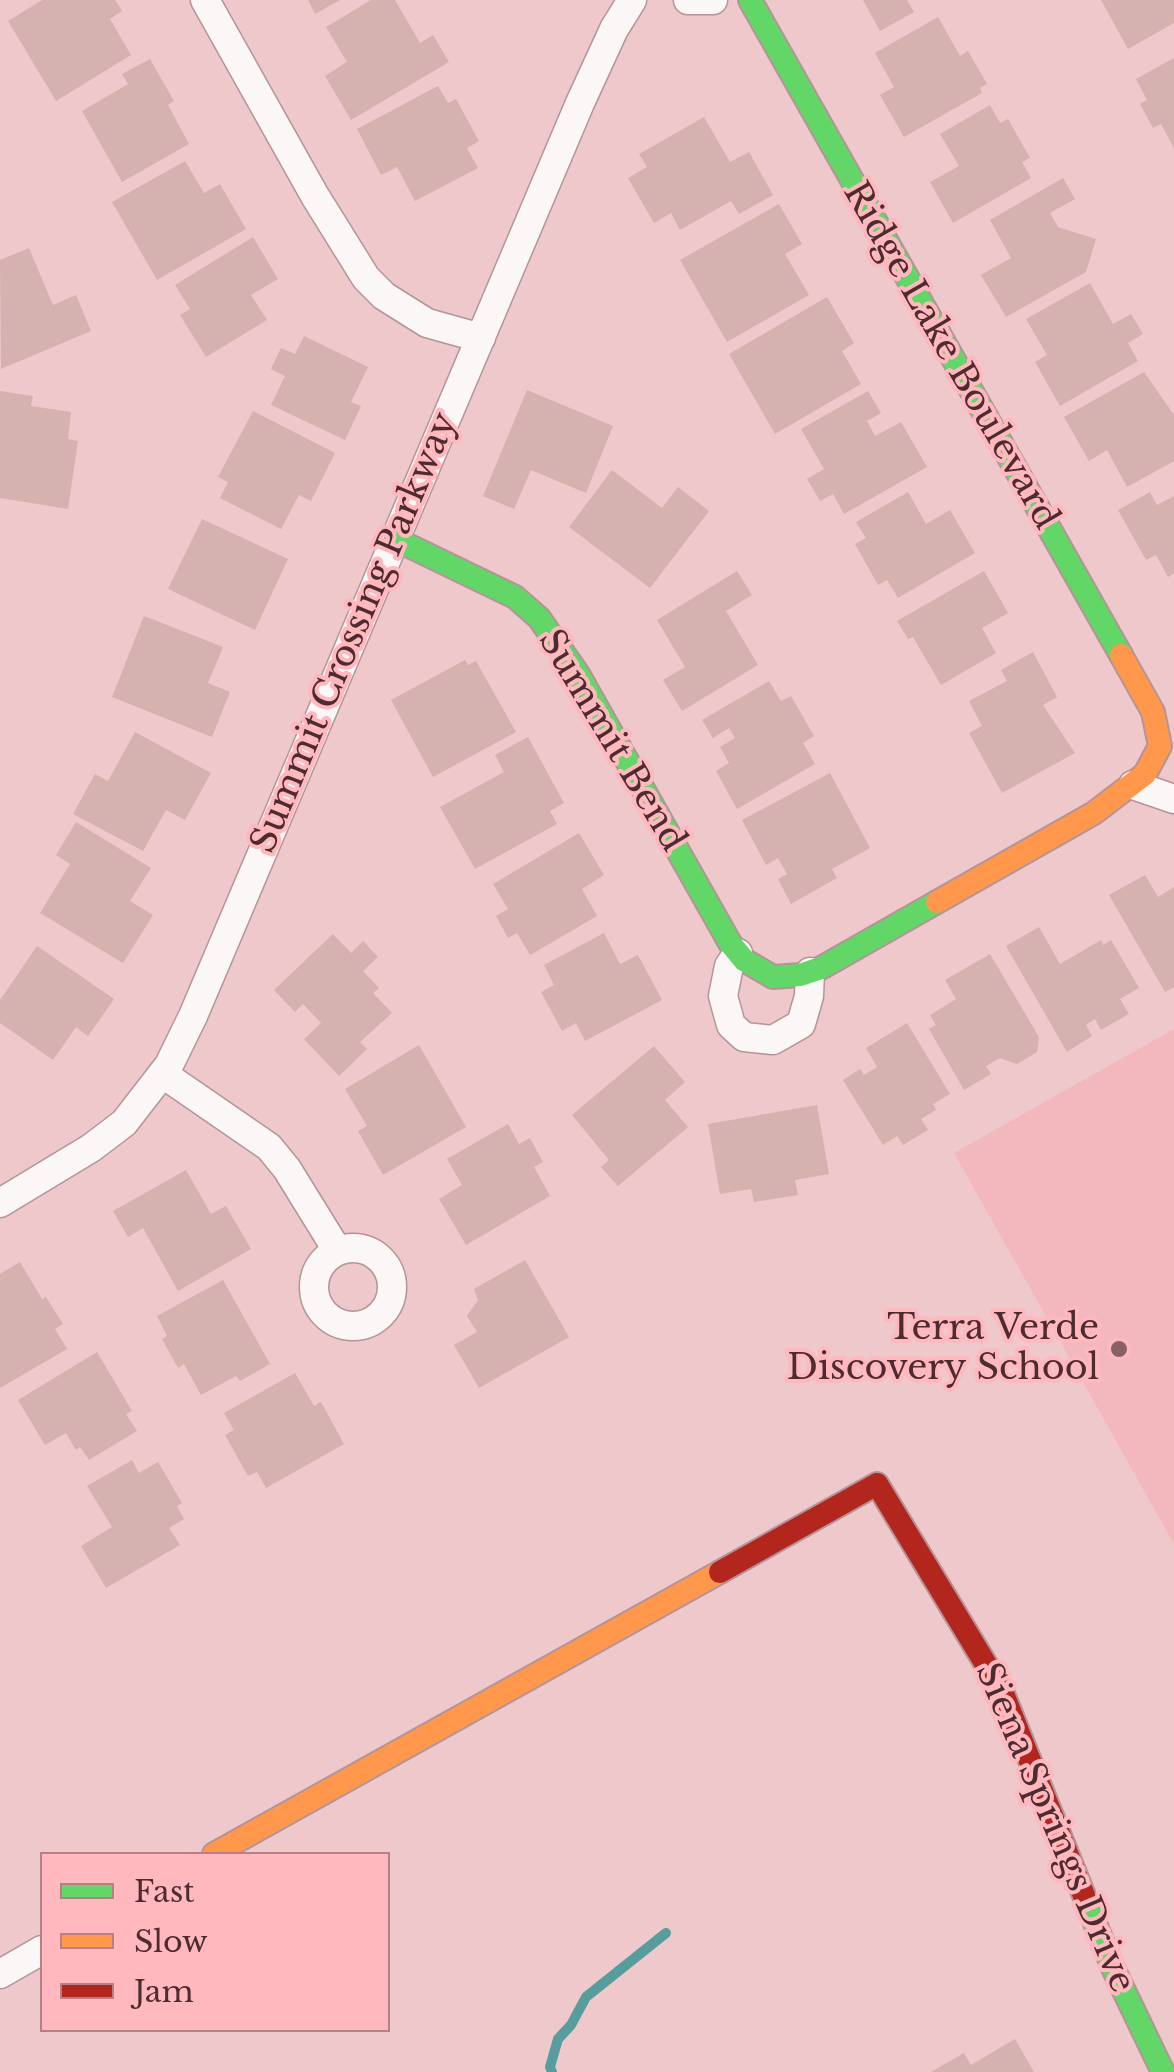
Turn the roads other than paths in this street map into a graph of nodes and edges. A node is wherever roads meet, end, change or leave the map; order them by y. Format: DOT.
graph roads {
  1 [pos="205,0"];
  2 [pos="632,0"];
  3 [pos="688,0"];
  4 [pos="713,0"];
  5 [pos="750,0"];
  6 [pos="482,338"];
  7 [pos="395,539"];
  8 [pos="1163,713"];
  9 [pos="1133,784"];
  10 [pos="1174,799"];
  11 [pos="738,952"];
  12 [pos="810,972"];
  13 [pos="163,1074"];
  14 [pos="0,1203"];
  15 [pos="337,1250"];
  16 [pos="218,1852"];
  17 [pos="40,1951"];
  18 [pos="0,1974"];
  19 [pos="1163,2072"];
  1 -- 6 [label="street"];
  2 -- 6 [label="street, Summit Crossing Parkway"];
  3 -- 4 [label="street"];
  5 -- 8 [label="street, Ridge Lake Boulevard"];
  6 -- 7 [label="street, Summit Crossing Parkway"];
  7 -- 11 [label="street, Summit Bend"];
  7 -- 13 [label="street, Summit Crossing Parkway"];
  8 -- 9 [label="street"];
  9 -- 10 [label="street"];
  9 -- 12 [label="street"];
  11 -- 12 [label="street, Summit Bend"];
  11 -- 12 [label="street"];
  13 -- 14 [label="street, Summit Crossing Parkway"];
  13 -- 15 [label="street"];
  16 -- 19 [label="street, Siena Springs Drive"];
  17 -- 18 [label="street"];
}
